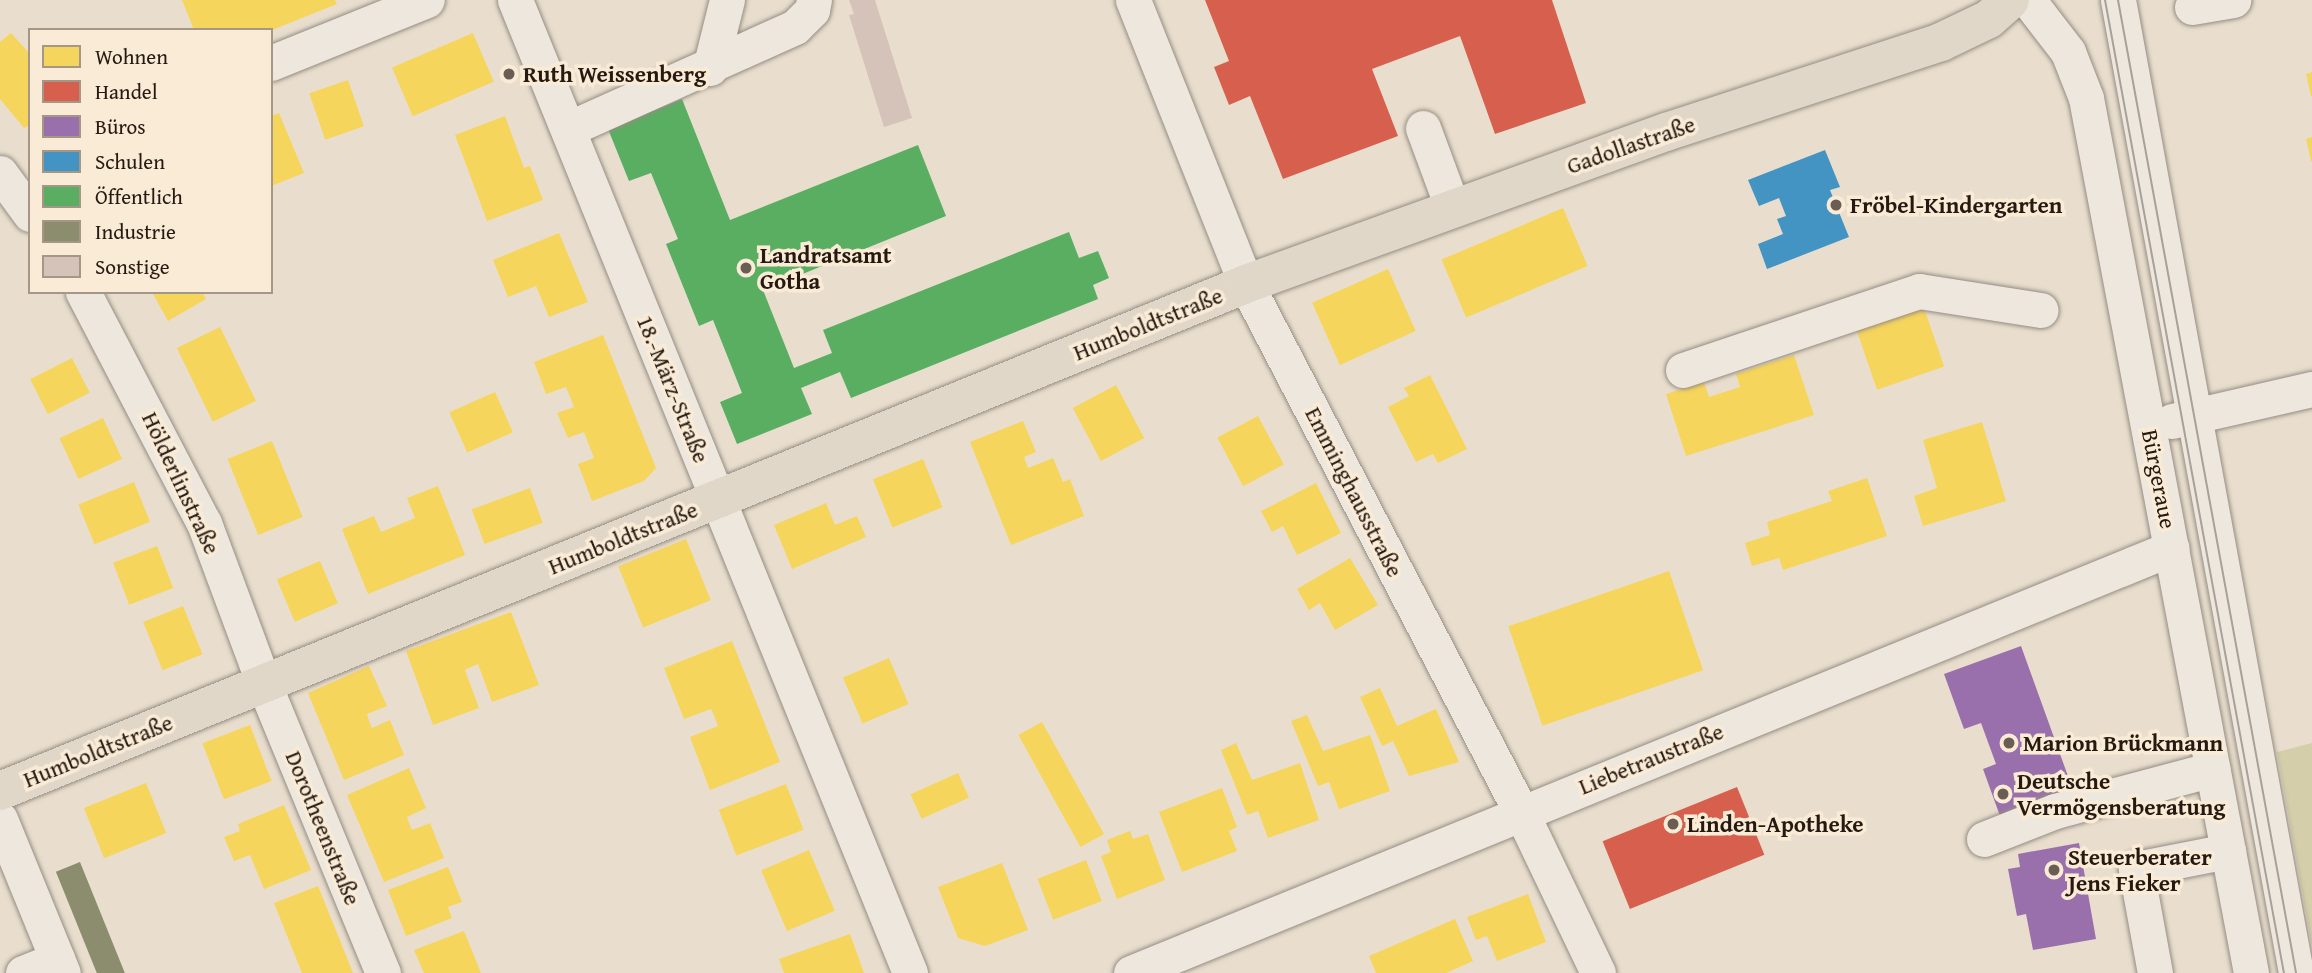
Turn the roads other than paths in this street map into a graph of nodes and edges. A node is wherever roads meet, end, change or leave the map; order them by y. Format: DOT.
graph roads {
  1 [pos="427,0"];
  2 [pos="515,0"];
  3 [pos="727,0"];
  4 [pos="814,0"];
  5 [pos="1133,0"];
  6 [pos="2010,0"];
  7 [pos="2028,0"];
  8 [pos="2118,0"];
  9 [pos="2233,0"];
  10 [pos="2192,7"];
  11 [pos="273,62"];
  12 [pos="710,68"];
  13 [pos="1423,128"];
  14 [pos="568,129"];
  15 [pos="28,162"];
  16 [pos="0,173"];
  17 [pos="1453,209"];
  18 [pos="28,211"];
  19 [pos="1246,284"];
  20 [pos="84,294"];
  21 [pos="2041,310"];
  22 [pos="1683,370"];
  23 [pos="2312,389"];
  24 [pos="2193,416"];
  25 [pos="2148,426"];
  26 [pos="718,499"];
  27 [pos="2172,548"];
  28 [pos="263,682"];
  29 [pos="2213,769"];
  30 [pos="0,791"];
  31 [pos="1521,812"];
  32 [pos="0,819"];
  33 [pos="1984,839"];
  34 [pos="2228,850"];
  35 [pos="60,966"];
  36 [pos="23,973"];
  37 [pos="383,973"];
  38 [pos="909,973"];
  39 [pos="1131,973"];
  40 [pos="1598,973"];
  41 [pos="2155,973"];
  42 [pos="2251,973"];
  43 [pos="2296,973"];
  1 -- 11 [label="street"];
  2 -- 14 [label="street, 18.-März-Straße"];
  3 -- 12 [label="street"];
  4 -- 12 [label="street"];
  5 -- 19 [label="street, Emminghausstraße"];
  6 -- 17 [label="main road, Gadollastraße"];
  7 -- 25 [label="street, Bürgeraue"];
  8 -- 24 [label="street"];
  9 -- 10 [label="street"];
  12 -- 14 [label="street"];
  13 -- 17 [label="street"];
  14 -- 26 [label="street, 18.-März-Straße"];
  15 -- 16 [label="street"];
  16 -- 18 [label="street"];
  17 -- 19 [label="main road, Gadollastraße"];
  19 -- 26 [label="main road, Humboldtstraße"];
  19 -- 31 [label="street, Emminghausstraße"];
  20 -- 28 [label="street, Hölderlinstraße"];
  21 -- 22 [label="street"];
  23 -- 24 [label="street"];
  24 -- 25 [label="street"];
  24 -- 43 [label="street"];
  25 -- 27 [label="street, Bürgeraue"];
  26 -- 28 [label="main road, Humboldtstraße"];
  26 -- 38 [label="street, 18.-März-Straße"];
  27 -- 29 [label="street, Bürgeraue"];
  27 -- 31 [label="street, Liebetraustraße"];
  28 -- 30 [label="main road, Humboldtstraße"];
  28 -- 37 [label="street, Dorotheenstraße"];
  29 -- 33 [label="street"];
  29 -- 34 [label="street, Bürgeraue"];
  31 -- 39 [label="street, Liebetraustraße"];
  31 -- 40 [label="street, Emminghausstraße"];
  32 -- 35 [label="street"];
  34 -- 41 [label="street"];
  34 -- 42 [label="street, Bürgeraue"];
  35 -- 36 [label="street"];
}
